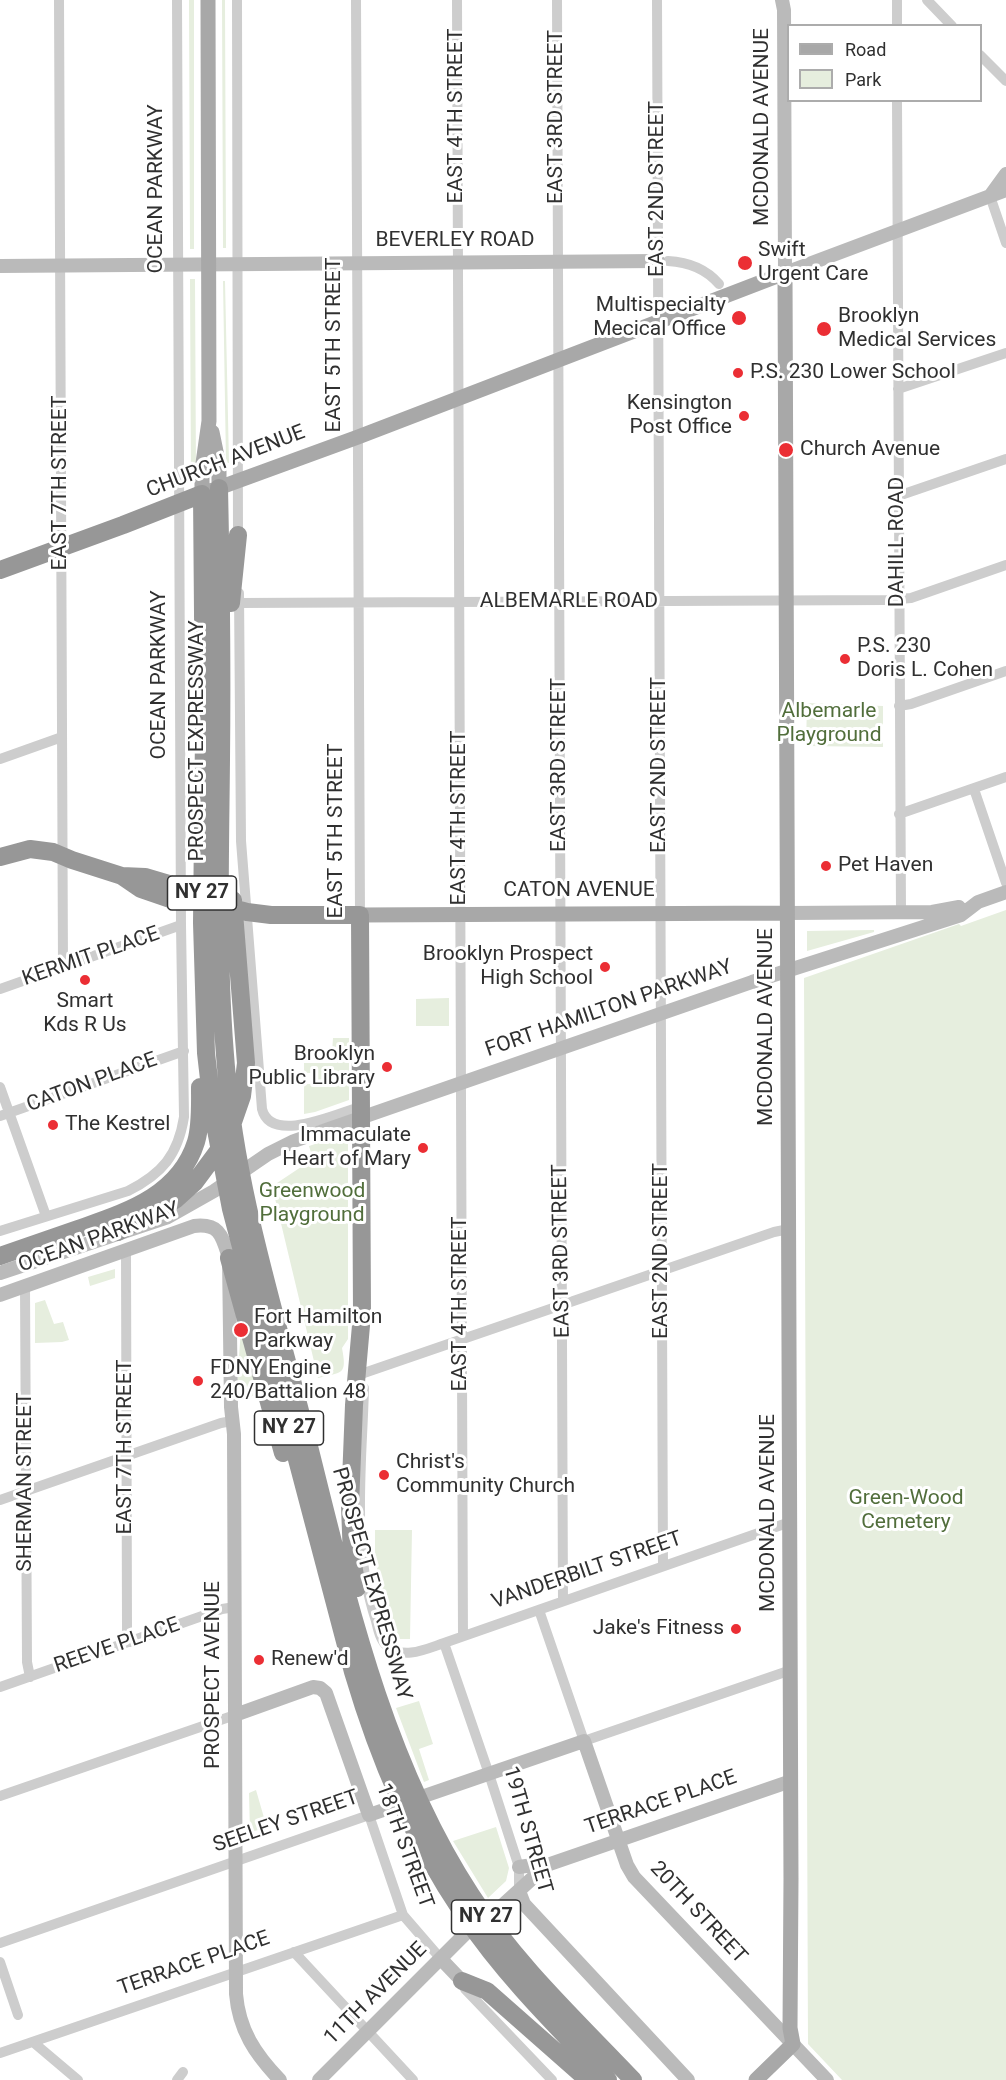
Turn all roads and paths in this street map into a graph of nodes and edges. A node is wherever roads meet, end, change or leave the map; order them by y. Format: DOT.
graph roads {
  1 [pos="59,0"];
  2 [pos="177,0"];
  3 [pos="207,0"];
  4 [pos="237,0"];
  5 [pos="356,0"];
  6 [pos="457,0"];
  7 [pos="557,0"];
  8 [pos="657,0"];
  9 [pos="897,0"];
  10 [pos="927,0"];
  11 [pos="785,3"];
  12 [pos="897,24"];
  13 [pos="950,24"];
  14 [pos="982,56"];
  15 [pos="1006,81"];
  16 [pos="897,102"];
  17 [pos="1006,174"];
  18 [pos="1006,190"];
  19 [pos="990,196"];
  20 [pos="897,230"];
  21 [pos="1006,243"];
  22 [pos="663,261"];
  23 [pos="458,262"];
  24 [pos="558,262"];
  25 [pos="357,263"];
  26 [pos="209,264"];
  27 [pos="238,264"];
  28 [pos="60,265"];
  29 [pos="179,265"];
  30 [pos="0,266"];
  31 [pos="785,273"];
  32 [pos="719,284"];
  33 [pos="658,322"];
  34 [pos="1006,353"];
  35 [pos="558,360"];
  36 [pos="898,389"];
  37 [pos="458,398"];
  38 [pos="358,437"];
  39 [pos="1006,459"];
  40 [pos="238,480"];
  41 [pos="210,491"];
  42 [pos="898,496"];
  43 [pos="180,504"];
  44 [pos="238,535"];
  45 [pos="61,548"];
  46 [pos="1006,565"];
  47 [pos="0,570"];
  48 [pos="898,599"];
  49 [pos="787,601"];
  50 [pos="459,602"];
  51 [pos="559,602"];
  52 [pos="659,602"];
  53 [pos="239,603"];
  54 [pos="358,603"];
  55 [pos="1006,671"];
  56 [pos="222,673"];
  57 [pos="899,706"];
  58 [pos="62,737"];
  59 [pos="0,759"];
  60 [pos="1006,777"];
  61 [pos="974,789"];
  62 [pos="221,798"];
  63 [pos="899,814"];
  64 [pos="62,856"];
  65 [pos="0,857"];
  66 [pos="1006,883"];
  67 [pos="1006,892"];
  68 [pos="186,895"];
  69 [pos="978,902"];
  70 [pos="244,911"];
  71 [pos="901,912"];
  72 [pos="661,913"];
  73 [pos="787,913"];
  74 [pos="460,914"];
  75 [pos="560,914"];
  76 [pos="360,915"];
  77 [pos="181,925"];
  78 [pos="63,966"];
  79 [pos="788,970"];
  80 [pos="0,988"];
  81 [pos="661,1013"];
  82 [pos="561,1048"];
  83 [pos="184,1051"];
  84 [pos="206,1053"];
  85 [pos="460,1083"];
  86 [pos="0,1087"];
  87 [pos="359,1112"];
  88 [pos="5,1114"];
  89 [pos="46,1216"];
  90 [pos="789,1229"];
  91 [pos="0,1231"];
  92 [pos="118,1233"];
  93 [pos="126,1251"];
  94 [pos="0,1256"];
  95 [pos="229,1258"];
  96 [pos="662,1271"];
  97 [pos="0,1273"];
  98 [pos="25,1286"];
  99 [pos="0,1295"];
  100 [pos="562,1306"];
  101 [pos="362,1314"];
  102 [pos="461,1340"];
  103 [pos="364,1373"];
  104 [pos="232,1421"];
  105 [pos="126,1456"];
  106 [pos="26,1490"];
  107 [pos="0,1500"];
  108 [pos="790,1522"];
  109 [pos="320,1548"];
  110 [pos="663,1566"];
  111 [pos="563,1601"];
  112 [pos="235,1607"];
  113 [pos="539,1610"];
  114 [pos="463,1636"];
  115 [pos="130,1642"];
  116 [pos="444,1643"];
  117 [pos="396,1651"];
  118 [pos="369,1667"];
  119 [pos="791,1670"];
  120 [pos="30,1677"];
  121 [pos="0,1687"];
  122 [pos="235,1715"];
  123 [pos="584,1741"];
  124 [pos="489,1774"];
  125 [pos="791,1781"];
  126 [pos="0,1796"];
  127 [pos="369,1815"];
  128 [pos="618,1840"];
  129 [pos="547,1865"];
  130 [pos="519,1867"];
  131 [pos="519,1891"];
  132 [pos="403,1915"];
  133 [pos="0,1943"];
  134 [pos="294,1952"];
  135 [pos="0,1962"];
  136 [pos="444,1962"];
  137 [pos="236,1972"];
  138 [pos="462,1981"];
  139 [pos="18,2015"];
  140 [pos="368,2033"];
  141 [pos="33,2042"];
  142 [pos="793,2044"];
  143 [pos="0,2053"];
  144 [pos="78,2080"];
  145 [pos="280,2080"];
  146 [pos="319,2080"];
  147 [pos="413,2080"];
  148 [pos="552,2080"];
  149 [pos="588,2080"];
  150 [pos="608,2080"];
  151 [pos="633,2080"];
  152 [pos="688,2080"];
  153 [pos="756,2080"];
  154 [pos="827,2080"];
  1 -- 28 [label="street, EAST 7TH STREET"];
  2 -- 29 [label="street, OCEAN PARKWAY"];
  3 -- 26 [label="main road"];
  4 -- 27 [label="street"];
  5 -- 25 [label="street, EAST 5TH STREET"];
  6 -- 23 [label="street, EAST 4TH STREET"];
  7 -- 24 [label="street, EAST 3RD STREET"];
  8 -- 22 [label="street, EAST 2ND STREET"];
  9 -- 12 [label="street"];
  10 -- 13 [label="street"];
  11 -- 31 [label="main road, MCDONALD AVENUE"];
  14 -- 15 [label="street"];
  16 -- 20 [label="street, DAHILL ROAD"];
  17 -- 19 [label="main road"];
  18 -- 19 [label="main road, CHURCH AVENUE"];
  19 -- 20 [label="main road, CHURCH AVENUE"];
  19 -- 21 [label="street"];
  20 -- 31 [label="main road, CHURCH AVENUE"];
  20 -- 36 [label="street, DAHILL ROAD"];
  22 -- 24 [label="main road, BEVERLEY ROAD"];
  22 -- 32 [label="street, BEVERLEY ROAD"];
  22 -- 33 [label="street, EAST 2ND STREET"];
  23 -- 24 [label="main road, BEVERLEY ROAD"];
  23 -- 25 [label="main road, BEVERLEY ROAD"];
  23 -- 37 [label="street, EAST 4TH STREET"];
  24 -- 35 [label="street, EAST 3RD STREET"];
  25 -- 27 [label="main road, BEVERLEY ROAD"];
  25 -- 38 [label="street, EAST 5TH STREET"];
  26 -- 27 [label="main road, BEVERLEY ROAD"];
  26 -- 29 [label="main road, BEVERLEY ROAD"];
  26 -- 41 [label="main road"];
  27 -- 40 [label="street"];
  28 -- 29 [label="main road, BEVERLEY ROAD"];
  28 -- 30 [label="main road, BEVERLEY ROAD"];
  28 -- 45 [label="street, EAST 7TH STREET"];
  29 -- 43 [label="street, OCEAN PARKWAY"];
  31 -- 33 [label="main road, CHURCH AVENUE"];
  31 -- 49 [label="main road, MCDONALD AVENUE"];
  33 -- 35 [label="main road, CHURCH AVENUE"];
  33 -- 52 [label="street, EAST 2ND STREET"];
  34 -- 36 [label="street"];
  35 -- 37 [label="main road, CHURCH AVENUE"];
  35 -- 51 [label="street, EAST 3RD STREET"];
  36 -- 42 [label="street, DAHILL ROAD"];
  37 -- 38 [label="main road, CHURCH AVENUE"];
  37 -- 50 [label="street, EAST 4TH STREET"];
  38 -- 40 [label="main road, CHURCH AVENUE"];
  38 -- 54 [label="street, EAST 5TH STREET"];
  39 -- 42 [label="street"];
  40 -- 41 [label="main road, CHURCH AVENUE"];
  40 -- 44 [label="street"];
  41 -- 43 [label="highway, CHURCH AVENUE"];
  41 -- 56 [label="highway, PROSPECT EXPRESSWAY"];
  41 -- 84 [label="highway, PROSPECT EXPRESSWAY / NY 27"];
  42 -- 48 [label="street, DAHILL ROAD"];
  43 -- 45 [label="highway, CHURCH AVENUE"];
  43 -- 68 [label="street, OCEAN PARKWAY"];
  44 -- 53 [label="street"];
  44 -- 56 [label="highway"];
  45 -- 47 [label="highway, CHURCH AVENUE"];
  45 -- 58 [label="street, EAST 7TH STREET"];
  46 -- 48 [label="street, ALBEMARLE ROAD"];
  48 -- 49 [label="street, ALBEMARLE ROAD"];
  48 -- 57 [label="street, DAHILL ROAD"];
  49 -- 52 [label="street, ALBEMARLE ROAD"];
  49 -- 73 [label="main road, MCDONALD AVENUE"];
  50 -- 51 [label="street, ALBEMARLE ROAD"];
  50 -- 54 [label="street, ALBEMARLE ROAD"];
  50 -- 74 [label="street, EAST 4TH STREET"];
  51 -- 52 [label="street, ALBEMARLE ROAD"];
  51 -- 75 [label="street, EAST 3RD STREET"];
  52 -- 72 [label="street, EAST 2ND STREET"];
  53 -- 54 [label="street, ALBEMARLE ROAD"];
  53 -- 70 [label="street"];
  54 -- 76 [label="street, EAST 5TH STREET"];
  55 -- 57 [label="street"];
  56 -- 62 [label="highway, PROSPECT EXPRESSWAY"];
  57 -- 63 [label="street, DAHILL ROAD"];
  58 -- 59 [label="street"];
  58 -- 64 [label="street, EAST 7TH STREET"];
  60 -- 61 [label="street"];
  61 -- 63 [label="street"];
  61 -- 66 [label="street"];
  62 -- 92 [label="highway"];
  62 -- 118 [label="highway, PROSPECT EXPRESSWAY"];
  63 -- 71 [label="street, DAHILL ROAD"];
  64 -- 65 [label="highway, CATON AVENUE / NY 27"];
  64 -- 68 [label="highway, CATON AVENUE / NY 27"];
  64 -- 78 [label="street, EAST 7TH STREET"];
  67 -- 69 [label="main road, FORT HAMILTON PARKWAY"];
  68 -- 70 [label="highway, CATON AVENUE / NY 27"];
  68 -- 77 [label="street, OCEAN PARKWAY"];
  69 -- 71 [label="main road, CATON AVENUE"];
  69 -- 79 [label="main road, FORT HAMILTON PARKWAY"];
  70 -- 76 [label="highway, CATON AVENUE / NY 27"];
  70 -- 87 [label="street"];
  71 -- 73 [label="main road, CATON AVENUE"];
  72 -- 73 [label="main road, CATON AVENUE"];
  72 -- 75 [label="main road, CATON AVENUE"];
  72 -- 81 [label="street, EAST 2ND STREET"];
  73 -- 79 [label="main road, MCDONALD AVENUE"];
  74 -- 75 [label="main road, CATON AVENUE"];
  74 -- 76 [label="main road, CATON AVENUE"];
  74 -- 85 [label="street, EAST 4TH STREET"];
  75 -- 82 [label="street, EAST 3RD STREET"];
  76 -- 87 [label="highway, EAST 5TH STREET / NY 27"];
  77 -- 78 [label="street, KERMIT PLACE"];
  77 -- 83 [label="street, OCEAN PARKWAY"];
  78 -- 80 [label="street, KERMIT PLACE"];
  79 -- 81 [label="main road, FORT HAMILTON PARKWAY"];
  79 -- 90 [label="main road, MCDONALD AVENUE"];
  81 -- 82 [label="main road, FORT HAMILTON PARKWAY"];
  81 -- 96 [label="street, EAST 2ND STREET"];
  82 -- 85 [label="main road, FORT HAMILTON PARKWAY"];
  82 -- 100 [label="street, EAST 3RD STREET"];
  83 -- 88 [label="street, CATON PLACE"];
  83 -- 89 [label="street, OCEAN PARKWAY"];
  84 -- 94 [label="highway"];
  84 -- 109 [label="highway, PROSPECT EXPRESSWAY / NY 27"];
  85 -- 87 [label="main road, FORT HAMILTON PARKWAY"];
  85 -- 102 [label="street, EAST 4TH STREET"];
  86 -- 88 [label="street"];
  87 -- 92 [label="main road, FORT HAMILTON PARKWAY"];
  87 -- 101 [label="highway, EAST 5TH STREET / NY 27"];
  88 -- 89 [label="street"];
  89 -- 91 [label="street, OCEAN PARKWAY"];
  90 -- 96 [label="street"];
  90 -- 108 [label="main road, MCDONALD AVENUE"];
  92 -- 97 [label="main road, FORT HAMILTON PARKWAY"];
  93 -- 95 [label="main road, OCEAN PARKWAY"];
  93 -- 98 [label="main road, OCEAN PARKWAY"];
  93 -- 105 [label="street, EAST 7TH STREET"];
  95 -- 104 [label="main road, PROSPECT AVENUE"];
  95 -- 109 [label="highway"];
  96 -- 100 [label="street"];
  96 -- 110 [label="street, EAST 2ND STREET"];
  98 -- 99 [label="main road, OCEAN PARKWAY"];
  98 -- 106 [label="street, SHERMAN STREET"];
  100 -- 102 [label="street"];
  100 -- 111 [label="street, EAST 3RD STREET"];
  101 -- 103 [label="street, EAST 5TH STREET"];
  101 -- 118 [label="highway, NY 27"];
  102 -- 103 [label="street"];
  102 -- 114 [label="street, EAST 4TH STREET"];
  103 -- 117 [label="street, EAST 5TH STREET"];
  104 -- 105 [label="street"];
  104 -- 112 [label="main road, PROSPECT AVENUE"];
  105 -- 106 [label="street"];
  105 -- 115 [label="street, EAST 7TH STREET"];
  106 -- 107 [label="street"];
  106 -- 120 [label="street, SHERMAN STREET"];
  108 -- 110 [label="street, VANDERBILT STREET"];
  108 -- 119 [label="main road, MCDONALD AVENUE"];
  109 -- 150 [label="highway, PROSPECT EXPRESSWAY / NY 27"];
  110 -- 111 [label="street, VANDERBILT STREET"];
  111 -- 113 [label="street, VANDERBILT STREET"];
  112 -- 115 [label="street, REEVE PLACE"];
  112 -- 122 [label="main road, PROSPECT AVENUE"];
  113 -- 114 [label="street, VANDERBILT STREET"];
  113 -- 123 [label="street, 20TH STREET"];
  114 -- 116 [label="street, VANDERBILT STREET"];
  115 -- 120 [label="street, REEVE PLACE"];
  116 -- 117 [label="street, VANDERBILT STREET"];
  116 -- 124 [label="street, 19TH STREET"];
  118 -- 151 [label="highway, PROSPECT EXPRESSWAY / NY 27"];
  119 -- 123 [label="street, SEELEY STREET"];
  119 -- 125 [label="main road, MCDONALD AVENUE"];
  120 -- 121 [label="street, REEVE PLACE"];
  122 -- 126 [label="street"];
  122 -- 127 [label="main road, 18TH STREET"];
  122 -- 137 [label="main road, PROSPECT AVENUE"];
  123 -- 124 [label="main road, SEELEY STREET"];
  123 -- 128 [label="main road, 20TH STREET"];
  124 -- 127 [label="main road, SEELEY STREET"];
  124 -- 130 [label="street, 19TH STREET"];
  125 -- 128 [label="main road, TERRACE PLACE"];
  125 -- 142 [label="main road, MCDONALD AVENUE"];
  127 -- 132 [label="street, 18TH STREET"];
  127 -- 133 [label="street, SEELEY STREET"];
  128 -- 129 [label="main road, TERRACE PLACE"];
  128 -- 142 [label="main road, 20TH STREET"];
  129 -- 130 [label="main road"];
  129 -- 131 [label="main road, TERRACE PLACE"];
  130 -- 131 [label="street, 19TH STREET"];
  131 -- 136 [label="main road, 11TH AVENUE"];
  131 -- 152 [label="main road, 19TH STREET"];
  132 -- 134 [label="street, TERRACE PLACE"];
  132 -- 136 [label="street, 18TH STREET"];
  134 -- 137 [label="street, TERRACE PLACE"];
  134 -- 140 [label="street"];
  135 -- 139 [label="street"];
  136 -- 138 [label="main road, 18TH STREET"];
  136 -- 140 [label="main road, 11TH AVENUE"];
  137 -- 141 [label="street, TERRACE PLACE"];
  137 -- 145 [label="main road, PROSPECT AVENUE"];
  138 -- 148 [label="street, 18TH STREET"];
  138 -- 149 [label="highway"];
  140 -- 146 [label="main road, 11TH AVENUE"];
  140 -- 147 [label="street"];
  141 -- 143 [label="street, TERRACE PLACE"];
  141 -- 144 [label="street"];
  142 -- 153 [label="main road"];
  142 -- 154 [label="main road, 20TH STREET"];
}
